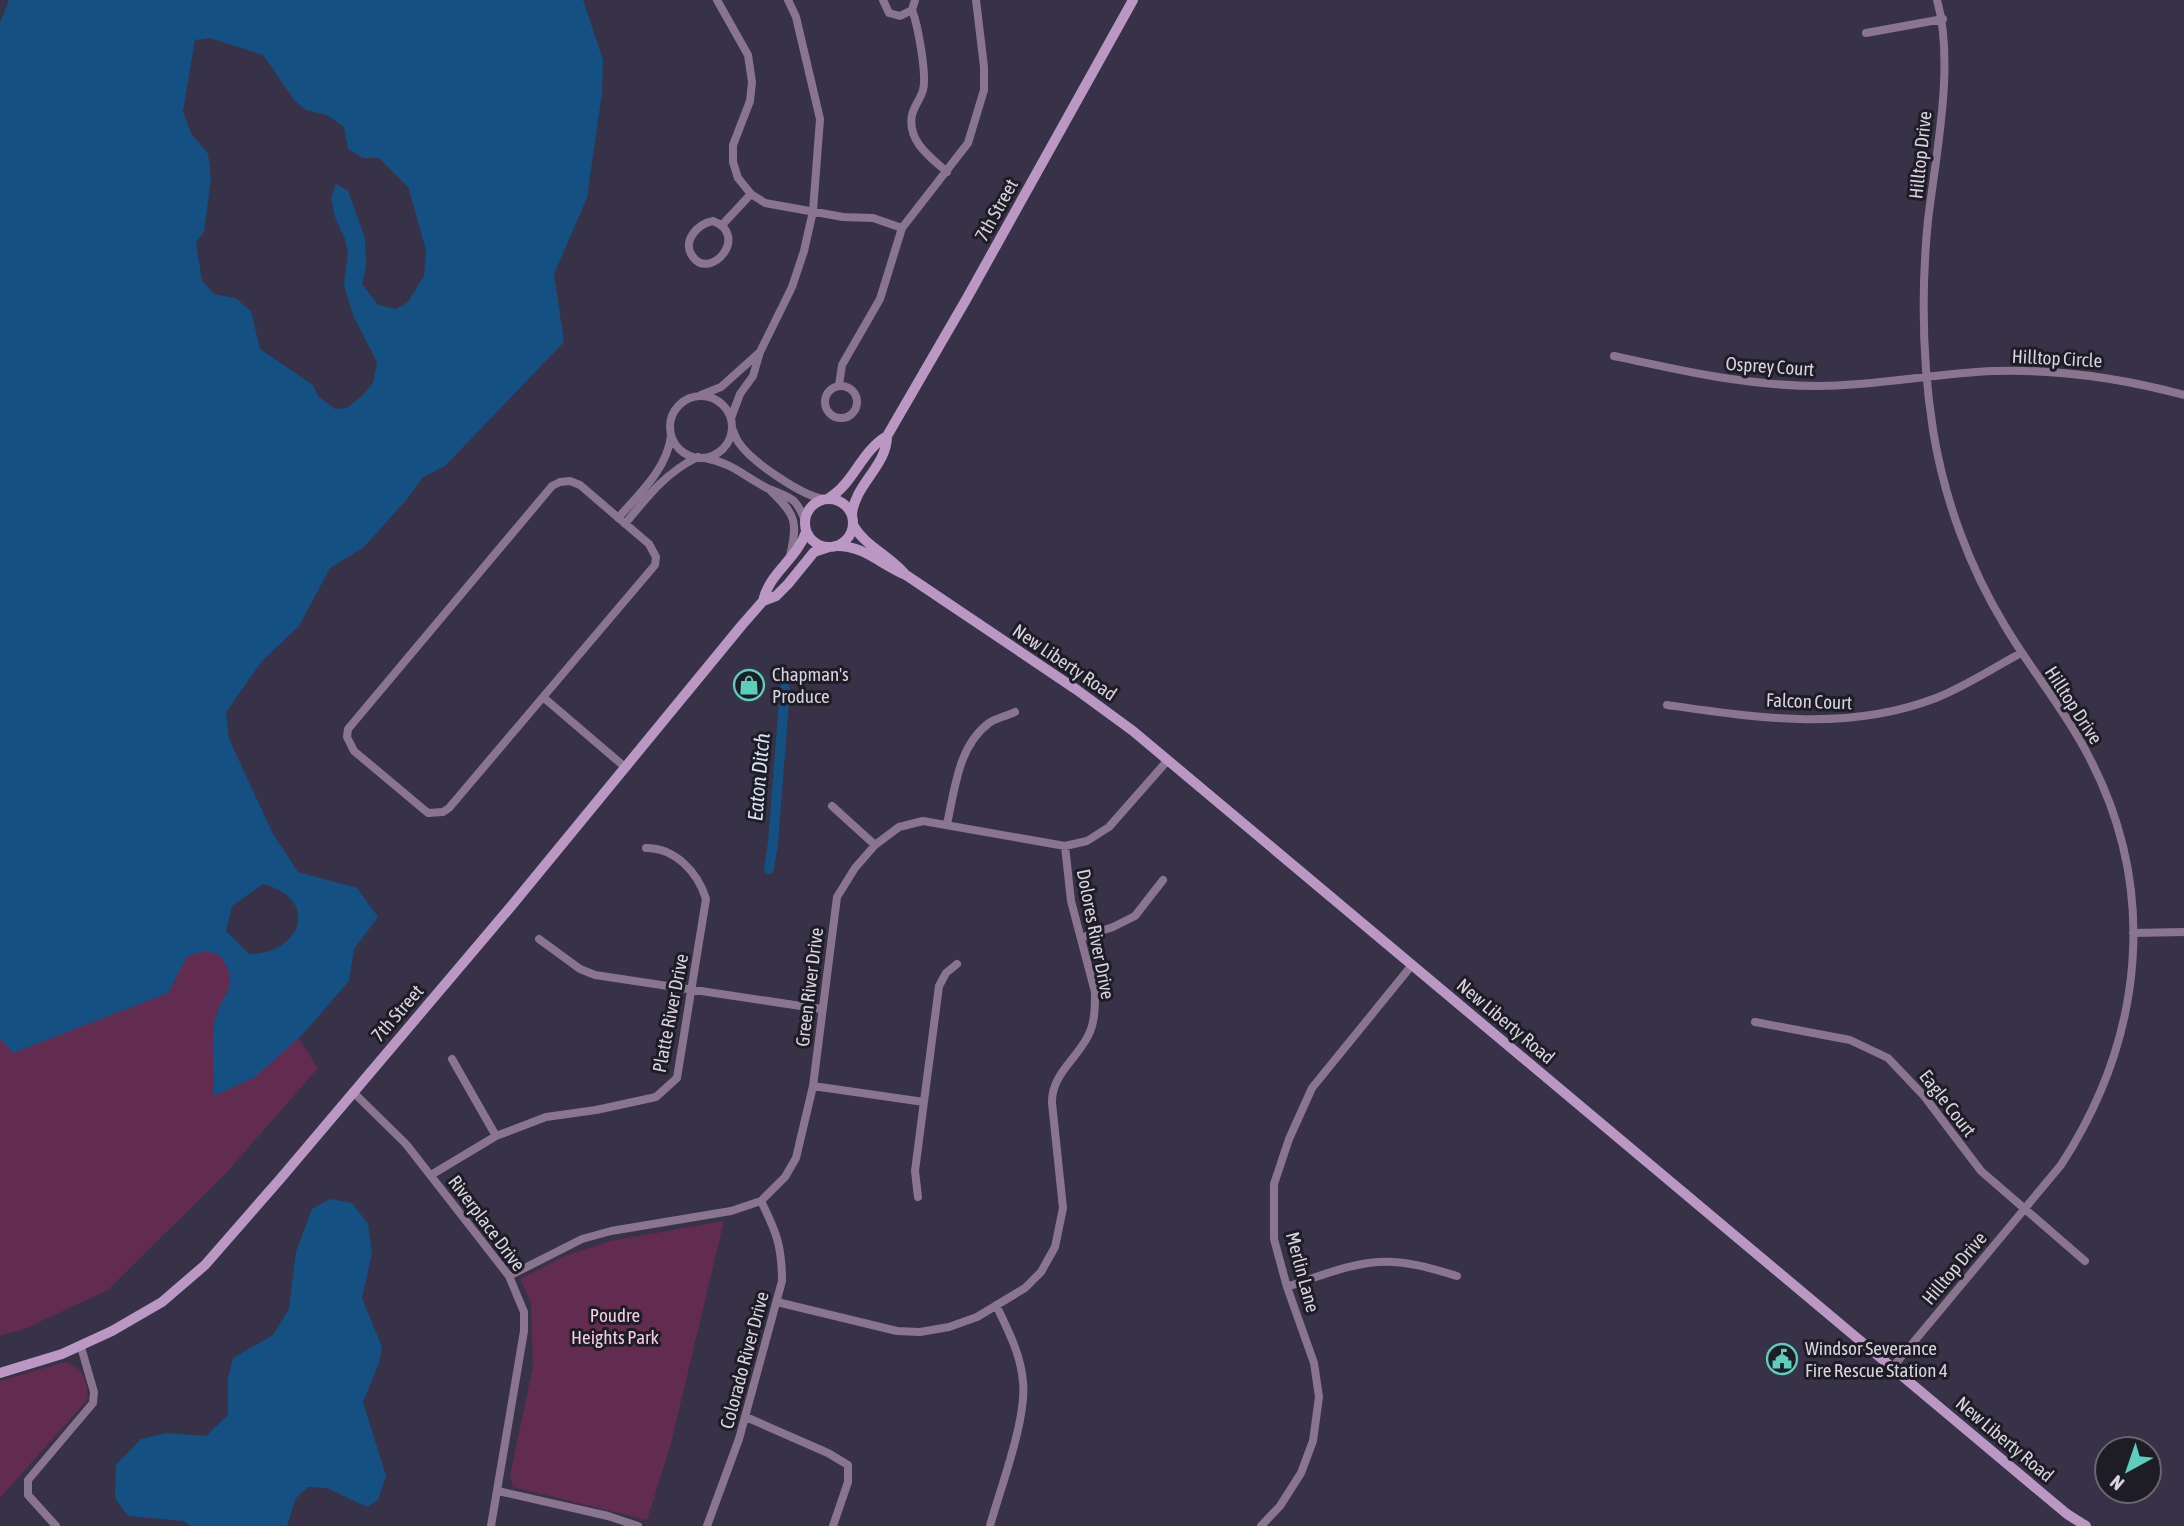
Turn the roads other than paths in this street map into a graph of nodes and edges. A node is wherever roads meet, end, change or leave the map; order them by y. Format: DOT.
graph roads {
  1 [pos="717,0"];
  2 [pos="788,0"];
  3 [pos="883,0"];
  4 [pos="915,0"];
  5 [pos="976,0"];
  6 [pos="1133,0"];
  7 [pos="1937,0"];
  8 [pos="912,10"];
  9 [pos="1942,19"];
  10 [pos="1866,33"];
  11 [pos="947,172"];
  12 [pos="751,194"];
  13 [pos="813,211"];
  14 [pos="722,225"];
  15 [pos="902,228"];
  16 [pos="760,352"];
  17 [pos="1614,356"];
  18 [pos="1926,378"];
  19 [pos="839,385"];
  20 [pos="2184,395"];
  21 [pos="699,396"];
  22 [pos="731,418"];
  23 [pos="732,428"];
  24 [pos="671,433"];
  25 [pos="887,436"];
  26 [pos="700,457"];
  27 [pos="769,489"];
  28 [pos="826,499"];
  29 [pos="852,520"];
  30 [pos="621,521"];
  31 [pos="805,526"];
  32 [pos="832,547"];
  33 [pos="789,561"];
  34 [pos="906,575"];
  35 [pos="763,601"];
  36 [pos="2021,653"];
  37 [pos="543,697"];
  38 [pos="1667,705"];
  39 [pos="1015,712"];
  40 [pos="1167,761"];
  41 [pos="626,768"];
  42 [pos="832,806"];
  43 [pos="947,824"];
  44 [pos="875,845"];
  45 [pos="1065,846"];
  46 [pos="646,848"];
  47 [pos="1163,880"];
  48 [pos="2184,932"];
  49 [pos="2133,933"];
  50 [pos="1081,938"];
  51 [pos="539,939"];
  52 [pos="957,964"];
  53 [pos="1412,965"];
  54 [pos="692,989"];
  55 [pos="821,1009"];
  56 [pos="1755,1022"];
  57 [pos="452,1059"];
  58 [pos="813,1086"];
  59 [pos="353,1092"];
  60 [pos="924,1102"];
  61 [pos="496,1136"];
  62 [pos="431,1175"];
  63 [pos="918,1197"];
  64 [pos="761,1201"];
  65 [pos="2024,1209"];
  66 [pos="2085,1261"];
  67 [pos="509,1276"];
  68 [pos="1457,1276"];
  69 [pos="1287,1287"];
  70 [pos="776,1301"];
  71 [pos="996,1305"];
  72 [pos="81,1347"];
  73 [pos="1892,1368"];
  74 [pos="0,1373"];
  75 [pos="746,1418"];
  76 [pos="498,1491"];
  77 [pos="2067,1514"];
  78 [pos="1267,1524"];
  79 [pos="56,1526"];
  80 [pos="491,1526"];
  81 [pos="638,1526"];
  82 [pos="707,1526"];
  83 [pos="833,1526"];
  84 [pos="990,1526"];
  85 [pos="2077,1526"];
  86 [pos="2086,1526"];
  1 -- 12 [label="street"];
  2 -- 13 [label="street"];
  3 -- 8 [label="street"];
  4 -- 8 [label="street"];
  5 -- 11 [label="street"];
  6 -- 25 [label="street, 7th Street"];
  7 -- 9 [label="street, Hilltop Drive"];
  8 -- 11 [label="street"];
  9 -- 10 [label="street"];
  9 -- 18 [label="street, Hilltop Drive"];
  11 -- 15 [label="street"];
  12 -- 13 [label="street"];
  12 -- 14 [label="street"];
  13 -- 15 [label="street"];
  13 -- 16 [label="street"];
  14 -- 14 [label="street"];
  15 -- 19 [label="street"];
  16 -- 21 [label="street"];
  16 -- 22 [label="street"];
  17 -- 18 [label="street, Osprey Court"];
  18 -- 20 [label="street, Hilltop Circle"];
  18 -- 36 [label="street, Hilltop Drive"];
  19 -- 19 [label="street"];
  21 -- 22 [label="street"];
  21 -- 24 [label="street"];
  22 -- 23 [label="street"];
  23 -- 26 [label="street"];
  23 -- 28 [label="street"];
  24 -- 26 [label="street"];
  24 -- 30 [label="street"];
  25 -- 28 [label="street, 7th Street"];
  25 -- 29 [label="street, 7th Street"];
  26 -- 27 [label="street"];
  26 -- 30 [label="street"];
  27 -- 31 [label="street"];
  27 -- 33 [label="street"];
  28 -- 29 [label="street"];
  28 -- 31 [label="street"];
  29 -- 32 [label="street"];
  29 -- 34 [label="street, New Liberty Road"];
  30 -- 37 [label="street"];
  30 -- 37 [label="street"];
  31 -- 32 [label="street"];
  31 -- 33 [label="street, 7th Street"];
  32 -- 34 [label="street, New Liberty Road"];
  32 -- 35 [label="street, 7th Street"];
  33 -- 35 [label="street, 7th Street"];
  34 -- 40 [label="street, New Liberty Road"];
  35 -- 41 [label="street, 7th Street"];
  36 -- 38 [label="street, Falcon Court"];
  36 -- 49 [label="street, Hilltop Drive"];
  37 -- 41 [label="street"];
  39 -- 43 [label="street"];
  40 -- 45 [label="street"];
  40 -- 53 [label="street, New Liberty Road"];
  41 -- 59 [label="street, 7th Street"];
  42 -- 44 [label="street"];
  43 -- 44 [label="street, Green River Drive"];
  43 -- 45 [label="street, Green River Drive"];
  44 -- 55 [label="street, Green River Drive"];
  45 -- 50 [label="street, Dolores River Drive"];
  46 -- 54 [label="street, Platte River Drive"];
  47 -- 50 [label="street"];
  48 -- 49 [label="street"];
  49 -- 65 [label="street, Hilltop Drive"];
  50 -- 71 [label="street, Dolores River Drive"];
  51 -- 54 [label="street"];
  52 -- 60 [label="street"];
  53 -- 69 [label="street, Merlin Lane"];
  53 -- 73 [label="street, New Liberty Road"];
  54 -- 55 [label="street"];
  54 -- 61 [label="street, Platte River Drive"];
  55 -- 58 [label="street, Green River Drive"];
  56 -- 65 [label="street, Eagle Court"];
  57 -- 61 [label="street"];
  58 -- 60 [label="street"];
  58 -- 64 [label="street, Green River Drive"];
  59 -- 62 [label="street, Riverplace Drive"];
  59 -- 72 [label="street, 7th Street"];
  60 -- 63 [label="street"];
  61 -- 62 [label="street, Platte River Drive"];
  62 -- 67 [label="street, Riverplace Drive"];
  64 -- 67 [label="street, Green River Drive"];
  64 -- 70 [label="street, Colorado River Drive"];
  65 -- 66 [label="street, Eagle Court"];
  65 -- 73 [label="street, Hilltop Drive"];
  67 -- 76 [label="street, Riverplace Drive"];
  68 -- 69 [label="street"];
  69 -- 78 [label="street, Merlin Lane"];
  70 -- 71 [label="street, Dolores River Drive"];
  70 -- 75 [label="street, Colorado River Drive"];
  71 -- 84 [label="street"];
  72 -- 74 [label="street, 7th Street"];
  72 -- 79 [label="street"];
  73 -- 77 [label="street, New Liberty Road"];
  75 -- 82 [label="street, Colorado River Drive"];
  75 -- 83 [label="street"];
  76 -- 80 [label="street, Riverplace Drive"];
  76 -- 81 [label="street"];
  77 -- 85 [label="street, New Liberty Road"];
  77 -- 86 [label="street, New Liberty Road"];
}
